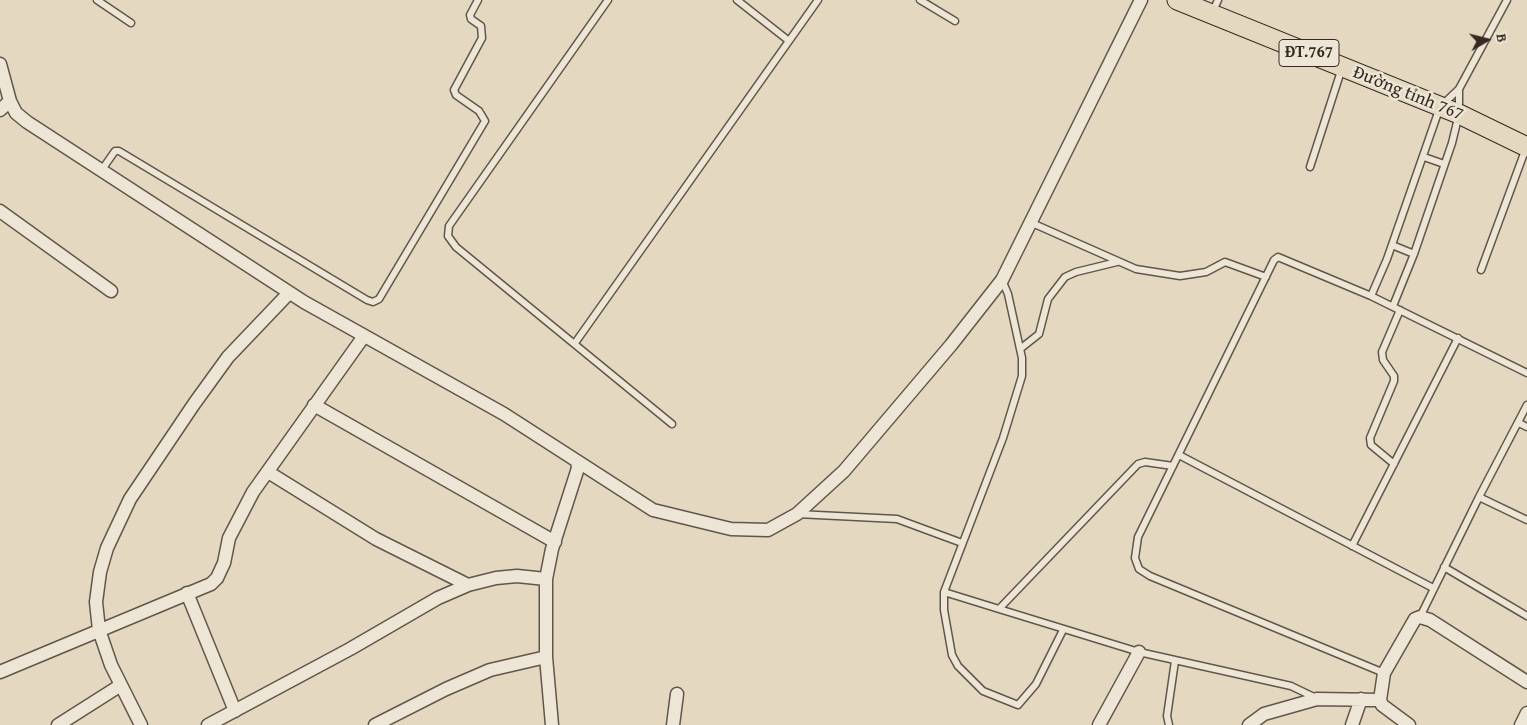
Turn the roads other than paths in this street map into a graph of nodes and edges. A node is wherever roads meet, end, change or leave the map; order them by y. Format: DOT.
graph roads {
  1 [pos="97,0"];
  2 [pos="478,0"];
  3 [pos="608,0"];
  4 [pos="737,0"];
  5 [pos="818,0"];
  6 [pos="920,0"];
  7 [pos="1141,0"];
  8 [pos="1177,0"];
  9 [pos="1507,0"];
  10 [pos="1215,7"];
  11 [pos="955,21"];
  12 [pos="131,23"];
  13 [pos="789,41"];
  14 [pos="0,64"];
  15 [pos="1342,67"];
  16 [pos="1459,89"];
  17 [pos="10,101"];
  18 [pos="1440,107"];
  19 [pos="0,110"];
  20 [pos="1459,114"];
  21 [pos="1527,147"];
  22 [pos="1424,157"];
  23 [pos="1444,164"];
  24 [pos="1310,167"];
  25 [pos="101,171"];
  26 [pos="0,211"];
  27 [pos="1032,223"];
  28 [pos="1392,245"];
  29 [pos="1414,254"];
  30 [pos="1117,262"];
  31 [pos="1481,270"];
  32 [pos="1266,277"];
  33 [pos="1002,280"];
  34 [pos="111,291"];
  35 [pos="289,293"];
  36 [pos="1370,296"];
  37 [pos="1393,306"];
  38 [pos="1400,310"];
  39 [pos="364,336"];
  40 [pos="1458,338"];
  41 [pos="575,343"];
  42 [pos="1020,350"];
  43 [pos="1527,373"];
  44 [pos="314,405"];
  45 [pos="1527,405"];
  46 [pos="1519,423"];
  47 [pos="672,424"];
  48 [pos="1527,427"];
  49 [pos="1179,455"];
  50 [pos="577,461"];
  51 [pos="1394,464"];
  52 [pos="1174,466"];
  53 [pos="268,472"];
  54 [pos="1479,496"];
  55 [pos="797,514"];
  56 [pos="1527,520"];
  57 [pos="555,542"];
  58 [pos="962,542"];
  59 [pos="1352,546"];
  60 [pos="1444,567"];
  61 [pos="546,579"];
  62 [pos="468,585"];
  63 [pos="1433,588"];
  64 [pos="944,592"];
  65 [pos="187,593"];
  66 [pos="1000,609"];
  67 [pos="1527,616"];
  68 [pos="1420,617"];
  69 [pos="99,630"];
  70 [pos="1063,630"];
  71 [pos="1140,652"];
  72 [pos="546,656"];
  73 [pos="1175,661"];
  74 [pos="0,672"];
  75 [pos="1384,673"];
  76 [pos="1527,682"];
  77 [pos="121,685"];
  78 [pos="677,694"];
  79 [pos="1317,699"];
  80 [pos="1361,699"];
  81 [pos="1380,700"];
  82 [pos="235,711"];
  83 [pos="1527,713"];
  84 [pos="58,725"];
  85 [pos="141,725"];
  86 [pos="208,725"];
  87 [pos="375,725"];
  88 [pos="552,725"];
  89 [pos="674,725"];
  90 [pos="1099,725"];
  91 [pos="1169,725"];
  92 [pos="1249,725"];
  93 [pos="1352,725"];
  94 [pos="1409,725"];
  95 [pos="1521,725"];
  1 -- 12 [label="lane"];
  2 -- 25 [label="lane"];
  3 -- 41 [label="lane"];
  4 -- 13 [label="lane"];
  5 -- 13 [label="lane"];
  6 -- 11 [label="lane"];
  7 -- 27 [label="street"];
  8 -- 10 [label="main road, Đường tỉnh 767 / ĐT.767"];
  9 -- 16 [label="lane"];
  10 -- 15 [label="main road, Đường tỉnh 767 / ĐT.767"];
  13 -- 41 [label="lane"];
  14 -- 17 [label="street"];
  15 -- 18 [label="main road, Đường tỉnh 767 / ĐT.767"];
  15 -- 24 [label="lane"];
  16 -- 18 [label="lane"];
  16 -- 20 [label="lane"];
  17 -- 19 [label="street"];
  17 -- 25 [label="street"];
  18 -- 20 [label="main road, Đường tỉnh 767 / ĐT.767"];
  18 -- 22 [label="lane"];
  20 -- 21 [label="main road, Đường tỉnh 767 / ĐT.767"];
  20 -- 23 [label="lane"];
  21 -- 31 [label="lane"];
  22 -- 23 [label="lane"];
  22 -- 28 [label="lane"];
  23 -- 29 [label="lane"];
  25 -- 35 [label="street"];
  26 -- 34 [label="street"];
  27 -- 30 [label="lane"];
  27 -- 33 [label="street"];
  28 -- 29 [label="lane"];
  28 -- 36 [label="lane"];
  29 -- 37 [label="lane"];
  30 -- 32 [label="lane"];
  30 -- 42 [label="lane"];
  32 -- 36 [label="lane"];
  32 -- 49 [label="lane"];
  33 -- 42 [label="lane"];
  33 -- 55 [label="street"];
  35 -- 39 [label="street"];
  35 -- 69 [label="street"];
  36 -- 37 [label="lane"];
  37 -- 38 [label="lane"];
  38 -- 40 [label="lane"];
  38 -- 51 [label="lane"];
  39 -- 44 [label="street"];
  39 -- 50 [label="street"];
  40 -- 43 [label="lane"];
  40 -- 51 [label="lane"];
  41 -- 47 [label="lane"];
  42 -- 58 [label="lane"];
  44 -- 53 [label="street"];
  44 -- 57 [label="street"];
  45 -- 46 [label="lane"];
  46 -- 48 [label="lane"];
  46 -- 54 [label="lane"];
  49 -- 52 [label="lane"];
  49 -- 59 [label="lane"];
  50 -- 55 [label="street"];
  50 -- 57 [label="street"];
  51 -- 59 [label="lane"];
  52 -- 66 [label="lane"];
  52 -- 75 [label="lane"];
  53 -- 62 [label="street"];
  53 -- 65 [label="street"];
  54 -- 56 [label="lane"];
  54 -- 60 [label="lane"];
  55 -- 58 [label="lane"];
  57 -- 61 [label="street"];
  58 -- 64 [label="lane"];
  59 -- 63 [label="lane"];
  60 -- 63 [label="lane"];
  60 -- 67 [label="lane"];
  61 -- 62 [label="street"];
  61 -- 72 [label="street"];
  62 -- 82 [label="street"];
  63 -- 68 [label="lane"];
  64 -- 66 [label="lane"];
  64 -- 70 [label="lane"];
  65 -- 69 [label="street"];
  65 -- 82 [label="street"];
  66 -- 70 [label="lane"];
  68 -- 75 [label="street"];
  68 -- 76 [label="street"];
  69 -- 74 [label="street"];
  69 -- 77 [label="street"];
  70 -- 71 [label="lane"];
  71 -- 73 [label="lane"];
  71 -- 90 [label="street"];
  72 -- 87 [label="street"];
  72 -- 88 [label="street"];
  73 -- 79 [label="lane"];
  73 -- 91 [label="lane"];
  75 -- 81 [label="street"];
  77 -- 84 [label="street"];
  77 -- 85 [label="street"];
  78 -- 89 [label="street"];
  79 -- 80 [label="street"];
  79 -- 92 [label="street"];
  80 -- 81 [label="street"];
  80 -- 93 [label="street"];
  81 -- 94 [label="street"];
  82 -- 86 [label="street"];
  83 -- 95 [label="street"];
}
